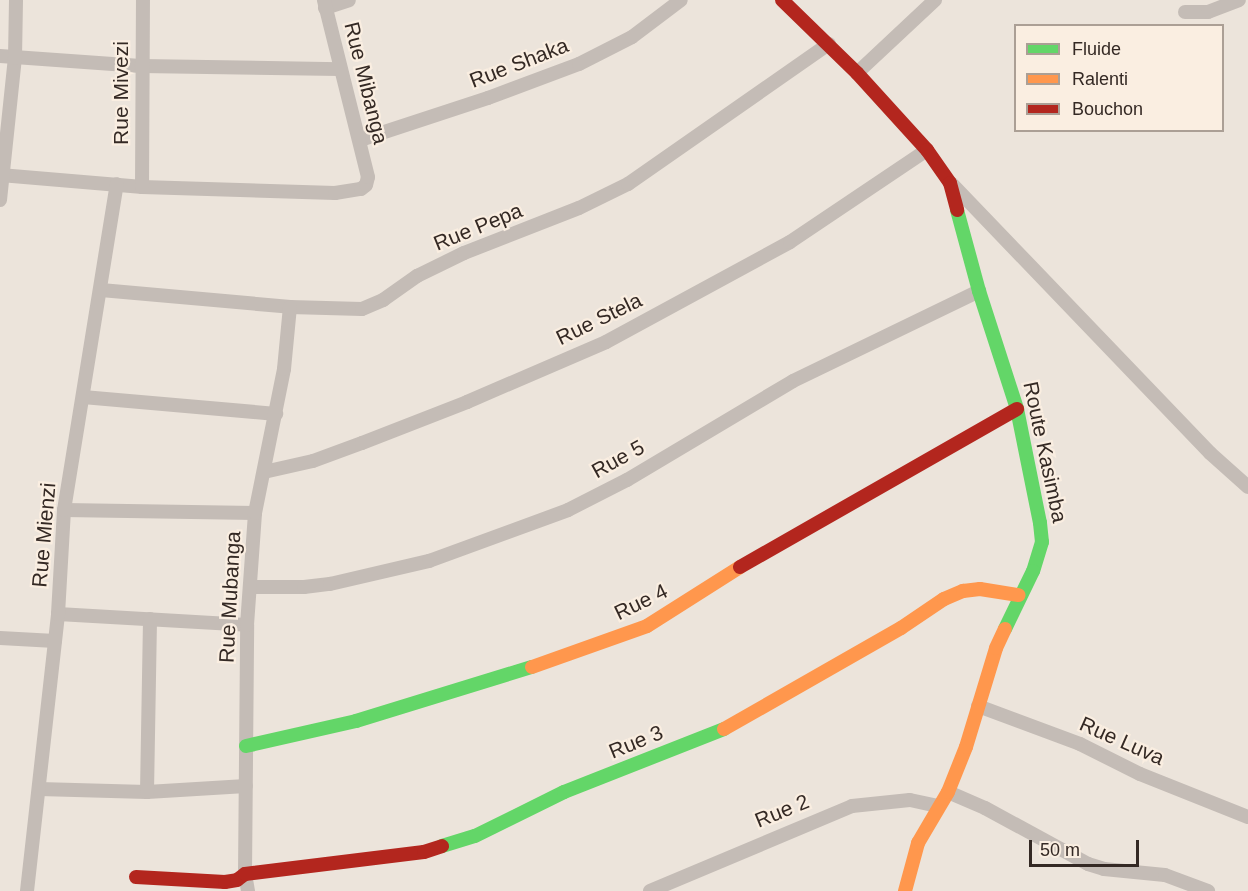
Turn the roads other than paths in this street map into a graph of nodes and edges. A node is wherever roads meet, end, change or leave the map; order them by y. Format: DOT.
graph roads {
  1 [pos="16,0"];
  2 [pos="143,0"];
  3 [pos="349,0"];
  4 [pos="681,0"];
  5 [pos="782,0"];
  6 [pos="935,0"];
  7 [pos="1239,0"];
  8 [pos="325,4"];
  9 [pos="1185,12"];
  10 [pos="829,44"];
  11 [pos="0,56"];
  12 [pos="15,58"];
  13 [pos="141,66"];
  14 [pos="340,69"];
  15 [pos="857,73"];
  16 [pos="360,140"];
  17 [pos="927,150"];
  18 [pos="2,175"];
  19 [pos="950,183"];
  20 [pos="117,184"];
  21 [pos="142,187"];
  22 [pos="0,200"];
  23 [pos="101,290"];
  24 [pos="979,291"];
  25 [pos="290,308"];
  26 [pos="84,397"];
  27 [pos="1017,409"];
  28 [pos="276,414"];
  29 [pos="264,472"];
  30 [pos="1248,487"];
  31 [pos="64,510"];
  32 [pos="255,513"];
  33 [pos="251,587"];
  34 [pos="1019,596"];
  35 [pos="58,614"];
  36 [pos="150,619"];
  37 [pos="247,625"];
  38 [pos="0,638"];
  39 [pos="55,641"];
  40 [pos="978,706"];
  41 [pos="246,746"];
  42 [pos="246,786"];
  43 [pos="39,789"];
  44 [pos="147,792"];
  45 [pos="948,792"];
  46 [pos="938,806"];
  47 [pos="1248,817"];
  48 [pos="245,874"];
  49 [pos="136,877"];
  50 [pos="27,891"];
  51 [pos="248,891"];
  52 [pos="650,891"];
  53 [pos="905,891"];
  54 [pos="1208,891"];
  1 -- 12 [label="street"];
  2 -- 13 [label="street, Rue Mivezi"];
  3 -- 8 [label="street"];
  4 -- 16 [label="street, Rue Shaka"];
  5 -- 10 [label="street, Route Kasimba"];
  6 -- 15 [label="street"];
  7 -- 9 [label="street"];
  8 -- 14 [label="street, Rue Mibanga"];
  10 -- 15 [label="street, Route Kasimba"];
  10 -- 25 [label="street, Rue Pepa"];
  11 -- 12 [label="street"];
  12 -- 13 [label="street"];
  12 -- 18 [label="street"];
  13 -- 14 [label="street"];
  13 -- 21 [label="street, Rue Mivezi"];
  14 -- 16 [label="street, Rue Mibanga"];
  15 -- 17 [label="street, Route Kasimba"];
  16 -- 21 [label="street, Rue Mibanga"];
  17 -- 19 [label="street, Route Kasimba"];
  17 -- 29 [label="street, Rue Stela"];
  18 -- 20 [label="street"];
  18 -- 22 [label="street"];
  19 -- 24 [label="street, Route Kasimba"];
  19 -- 30 [label="street, Route Kasimba"];
  20 -- 21 [label="street"];
  20 -- 23 [label="street, Rue Mienzi"];
  23 -- 25 [label="street, Rue Pepa"];
  23 -- 26 [label="street, Rue Mienzi"];
  24 -- 27 [label="street, Route Kasimba"];
  24 -- 33 [label="street, Rue 5"];
  25 -- 28 [label="street, Rue Mubanga"];
  26 -- 28 [label="street"];
  26 -- 31 [label="street, Rue Mienzi"];
  27 -- 34 [label="street, Route Kasimba"];
  27 -- 41 [label="street, Rue 4"];
  28 -- 29 [label="street, Rue Mubanga"];
  29 -- 32 [label="street, Rue Mubanga"];
  31 -- 32 [label="street"];
  31 -- 35 [label="street, Rue Mienzi"];
  32 -- 33 [label="street, Rue Mubanga"];
  33 -- 37 [label="street, Rue Mubanga"];
  34 -- 40 [label="street, Route Kasimba"];
  34 -- 48 [label="street, Rue 3"];
  35 -- 36 [label="street"];
  35 -- 39 [label="street, Rue Mienzi"];
  36 -- 37 [label="street"];
  36 -- 44 [label="street"];
  37 -- 41 [label="street, Rue Mubanga"];
  38 -- 39 [label="street"];
  39 -- 43 [label="street, Rue Mienzi"];
  40 -- 45 [label="street, Route Kasimba"];
  40 -- 47 [label="street, Rue Luva"];
  41 -- 42 [label="street, Rue Mubanga"];
  42 -- 44 [label="street"];
  42 -- 48 [label="street, Rue Mubanga"];
  43 -- 44 [label="street"];
  43 -- 50 [label="street, Rue Mienzi"];
  45 -- 46 [label="street, Route Kasimba"];
  45 -- 54 [label="street"];
  46 -- 52 [label="street, Rue 2"];
  46 -- 53 [label="street, Route Kasimba"];
  48 -- 49 [label="street, Rue 3"];
  48 -- 51 [label="street, Rue Mubanga"];
}
